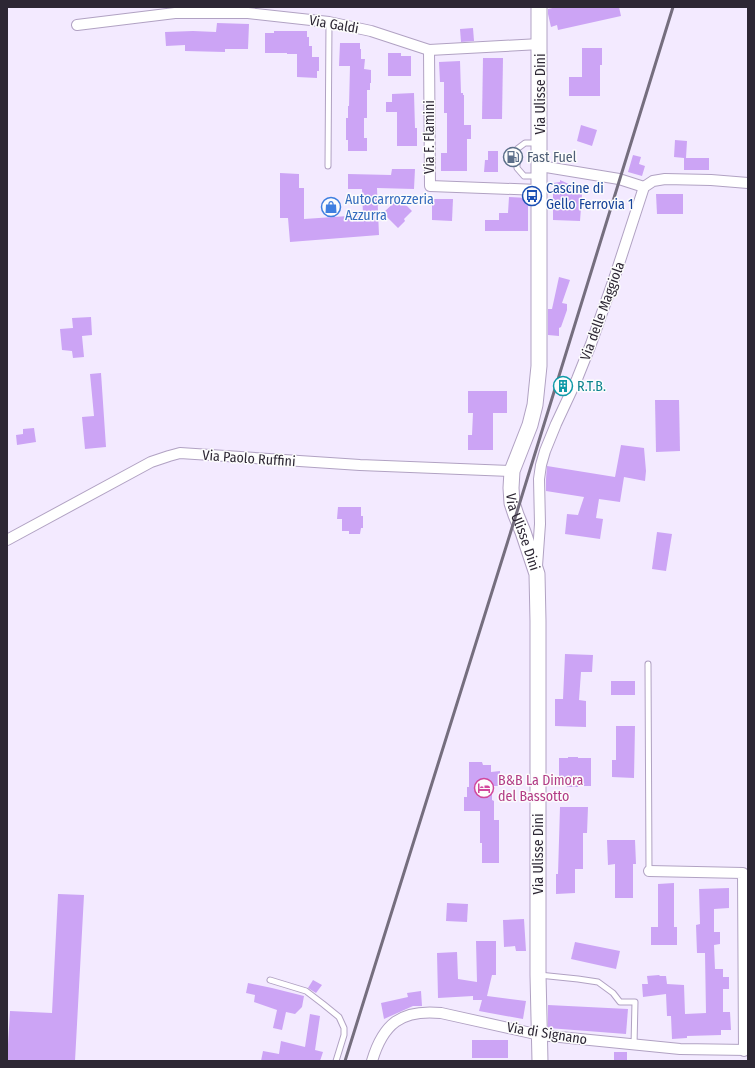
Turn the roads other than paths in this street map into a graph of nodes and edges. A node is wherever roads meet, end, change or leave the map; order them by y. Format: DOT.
graph roads {
  1 [pos="539,7"];
  2 [pos="329,22"];
  3 [pos="77,25"];
  4 [pos="540,44"];
  5 [pos="429,50"];
  6 [pos="540,143"];
  7 [pos="328,166"];
  8 [pos="540,178"];
  9 [pos="748,183"];
  10 [pos="644,187"];
  11 [pos="512,471"];
  12 [pos="7,540"];
  13 [pos="537,574"];
  14 [pos="648,664"];
  15 [pos="648,871"];
  16 [pos="538,975"];
  17 [pos="270,980"];
  18 [pos="540,1035"];
  19 [pos="634,1045"];
  20 [pos="746,1050"];
  21 [pos="336,1061"];
  22 [pos="372,1061"];
  23 [pos="540,1061"];
  1 -- 4 [label="street, Via Ulisse Dini"];
  2 -- 3 [label="street, Via Galdi"];
  2 -- 5 [label="street, Via Galdi"];
  2 -- 7 [label="lane"];
  4 -- 5 [label="street, Via Galdi"];
  4 -- 6 [label="street, Via Ulisse Dini"];
  5 -- 8 [label="street, Via F. Flamini"];
  6 -- 8 [label="street, Via Ulisse Dini"];
  6 -- 8 [label="lane"];
  8 -- 10 [label="street"];
  8 -- 11 [label="street, Via Ulisse Dini"];
  9 -- 10 [label="street"];
  10 -- 13 [label="street, Via delle Maggiola"];
  11 -- 12 [label="street, Via Paolo Ruffini"];
  11 -- 13 [label="street, Via Ulisse Dini"];
  13 -- 16 [label="street, Via Ulisse Dini"];
  14 -- 15 [label="lane"];
  15 -- 20 [label="street"];
  16 -- 18 [label="street, Via Ulisse Dini"];
  16 -- 19 [label="lane"];
  17 -- 21 [label="lane"];
  18 -- 19 [label="street, Via di Signano"];
  18 -- 22 [label="street, Via di Signano"];
  18 -- 23 [label="street, Via Ulisse Dini"];
  19 -- 20 [label="street, Via di Signano"];
}
